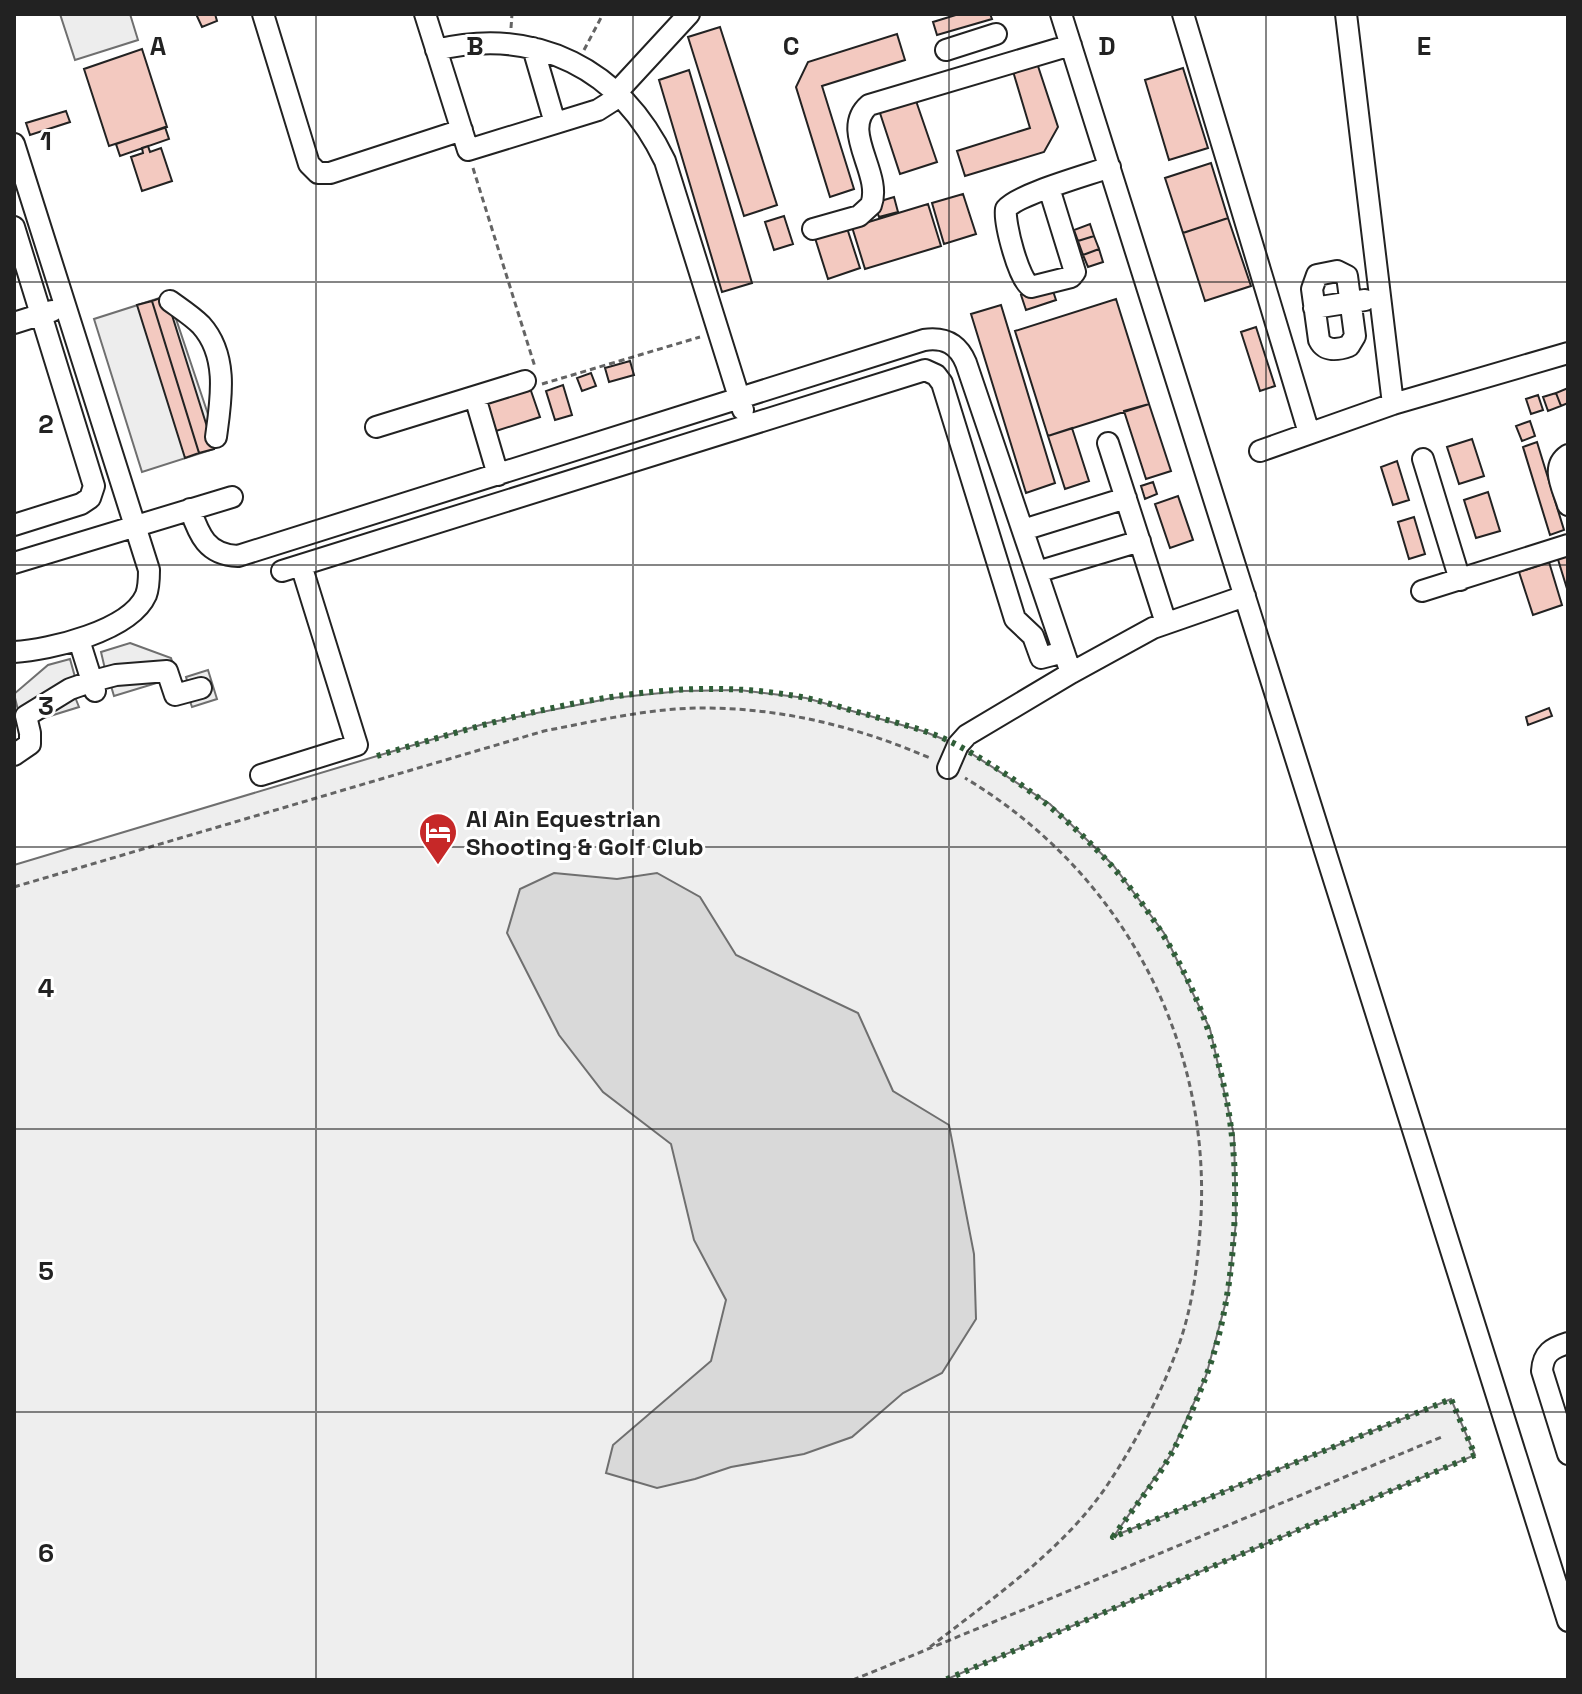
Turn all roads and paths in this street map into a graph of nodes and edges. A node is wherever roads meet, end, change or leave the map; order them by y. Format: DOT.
graph roads {
  1 [pos="263,14"];
  2 [pos="425,14"];
  3 [pos="603,14"];
  4 [pos="660,14"];
  5 [pos="1061,14"];
  6 [pos="1183,14"];
  7 [pos="1346,14"];
  8 [pos="683,21"];
  9 [pos="996,34"];
  10 [pos="975,41"];
  11 [pos="1071,45"];
  12 [pos="533,48"];
  13 [pos="436,50"];
  14 [pos="946,50"];
  15 [pos="577,64"];
  16 [pos="984,71"];
  17 [pos="618,94"];
  18 [pos="555,123"];
  19 [pos="465,140"];
  20 [pos="14,144"];
  21 [pos="1110,167"];
  22 [pos="1049,188"];
  23 [pos="14,227"];
  24 [pos="813,229"];
  25 [pos="1381,298"];
  26 [pos="170,301"];
  27 [pos="1351,302"];
  28 [pos="65,307"];
  29 [pos="1314,308"];
  30 [pos="41,314"];
  31 [pos="14,323"];
  32 [pos="719,331"];
  33 [pos="1568,353"];
  34 [pos="525,381"];
  35 [pos="475,397"];
  36 [pos="740,398"];
  37 [pos="1393,404"];
  38 [pos="748,425"];
  39 [pos="376,427"];
  40 [pos="1309,433"];
  41 [pos="216,437"];
  42 [pos="1108,443"];
  43 [pos="1260,451"];
  44 [pos="1568,455"];
  45 [pos="1423,459"];
  46 [pos="498,475"];
  47 [pos="232,497"];
  48 [pos="1126,498"];
  49 [pos="1568,505"];
  50 [pos="190,509"];
  51 [pos="14,525"];
  52 [pos="135,525"];
  53 [pos="1023,530"];
  54 [pos="1140,541"];
  55 [pos="1568,545"];
  56 [pos="14,563"];
  57 [pos="1037,572"];
  58 [pos="1460,580"];
  59 [pos="1422,591"];
  60 [pos="1245,596"];
  61 [pos="1166,623"];
  62 [pos="79,640"];
  63 [pos="14,652"];
  64 [pos="1064,652"];
  65 [pos="1071,673"];
  66 [pos="93,682"];
  67 [pos="201,688"];
  68 [pos="14,755"];
  69 [pos="948,768"];
  70 [pos="261,775"];
  71 [pos="14,887"];
  72 [pos="1568,1343"];
  73 [pos="1444,1436"];
  74 [pos="1568,1454"];
  75 [pos="1568,1621"];
  76 [pos="930,1647"];
  77 [pos="853,1680"];
  1 -- 19 [label="street"];
  2 -- 13 [label="street"];
  3 -- 15 [label="path"];
  4 -- 8 [label="street"];
  5 -- 11 [label="street"];
  6 -- 40 [label="street"];
  7 -- 25 [label="street"];
  8 -- 17 [label="street"];
  9 -- 10 [label="street"];
  10 -- 14 [label="street"];
  10 -- 16 [label="street"];
  11 -- 16 [label="street"];
  11 -- 21 [label="street"];
  12 -- 13 [label="street"];
  12 -- 15 [label="street"];
  12 -- 18 [label="street"];
  13 -- 19 [label="street"];
  15 -- 17 [label="street"];
  16 -- 24 [label="street"];
  17 -- 18 [label="street"];
  17 -- 32 [label="street"];
  18 -- 19 [label="street"];
  19 -- 32 [label="path"];
  20 -- 28 [label="street"];
  21 -- 22 [label="street"];
  21 -- 60 [label="street"];
  22 -- 22 [label="street"];
  23 -- 30 [label="street"];
  25 -- 27 [label="street"];
  25 -- 37 [label="street"];
  26 -- 41 [label="street"];
  27 -- 29 [label="street"];
  27 -- 29 [label="street"];
  27 -- 29 [label="street"];
  28 -- 30 [label="street"];
  28 -- 52 [label="street"];
  30 -- 31 [label="street"];
  30 -- 51 [label="street"];
  32 -- 36 [label="street"];
  33 -- 37 [label="street"];
  34 -- 35 [label="street"];
  35 -- 39 [label="street"];
  35 -- 46 [label="street"];
  36 -- 38 [label="street"];
  36 -- 46 [label="street"];
  36 -- 53 [label="street"];
  37 -- 40 [label="street"];
  38 -- 64 [label="street"];
  38 -- 70 [label="street"];
  40 -- 43 [label="street"];
  42 -- 48 [label="street"];
  44 -- 49 [label="street"];
  45 -- 58 [label="street"];
  46 -- 50 [label="street"];
  47 -- 50 [label="street"];
  48 -- 53 [label="street"];
  48 -- 54 [label="street"];
  50 -- 52 [label="street"];
  52 -- 56 [label="street"];
  52 -- 62 [label="street"];
  53 -- 57 [label="street"];
  54 -- 57 [label="street"];
  54 -- 61 [label="street"];
  55 -- 58 [label="street"];
  57 -- 64 [label="street"];
  58 -- 59 [label="street"];
  60 -- 61 [label="street"];
  60 -- 75 [label="street"];
  61 -- 65 [label="street"];
  62 -- 63 [label="street"];
  62 -- 66 [label="street"];
  64 -- 65 [label="street"];
  65 -- 69 [label="street"];
  66 -- 67 [label="street"];
  66 -- 68 [label="street"];
  69 -- 71 [label="path"];
  69 -- 76 [label="path"];
  72 -- 74 [label="street"];
  73 -- 76 [label="path"];
  76 -- 77 [label="path"];
}
